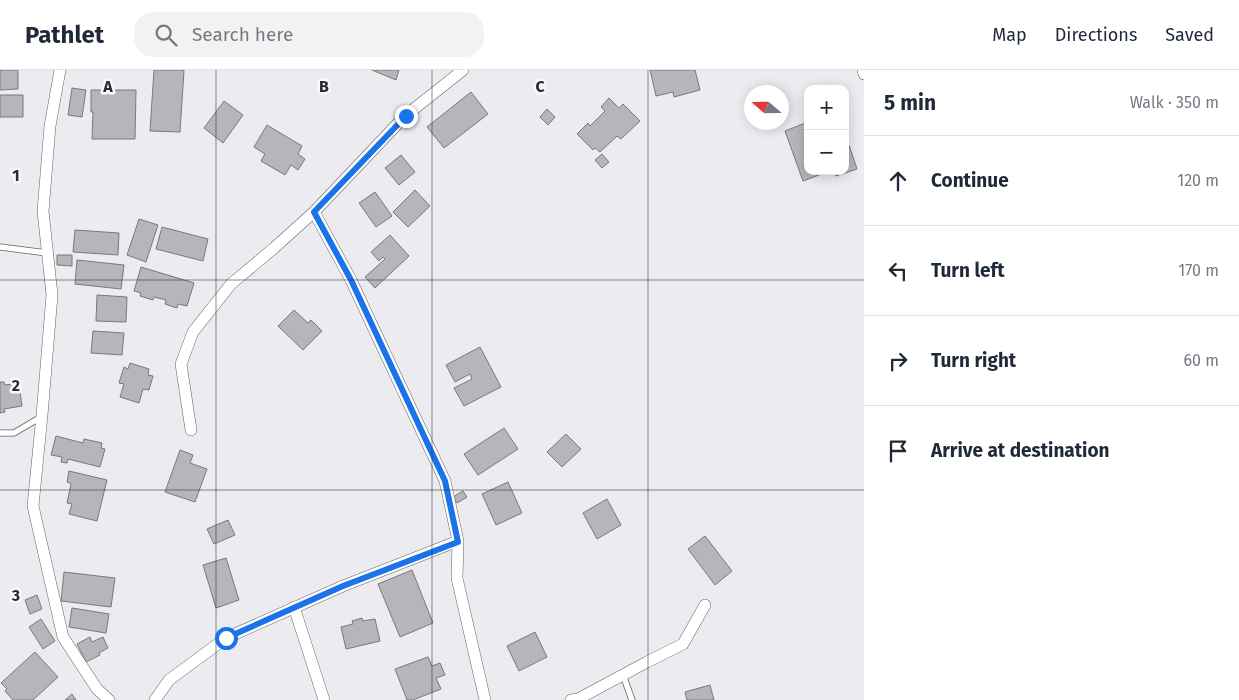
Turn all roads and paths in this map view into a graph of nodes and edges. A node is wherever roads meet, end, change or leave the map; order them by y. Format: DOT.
graph roads {
  1 [pos="60,70"];
  2 [pos="463,70"];
  3 [pos="862,70"];
  4 [pos="864,74"];
  5 [pos="314,212"];
  6 [pos="0,246"];
  7 [pos="47,253"];
  8 [pos="42,416"];
  9 [pos="192,430"];
  10 [pos="0,433"];
  11 [pos="458,542"];
  12 [pos="706,605"];
  13 [pos="294,607"];
  14 [pos="623,675"];
  15 [pos="109,700"];
  16 [pos="155,700"];
  17 [pos="324,700"];
  18 [pos="485,700"];
  19 [pos="571,700"];
  20 [pos="632,700"];
  1 -- 7 [label="street"];
  2 -- 5 [label="street"];
  3 -- 4 [label="street"];
  5 -- 9 [label="street"];
  5 -- 11 [label="street"];
  6 -- 7 [label="lane"];
  7 -- 8 [label="street"];
  8 -- 10 [label="lane"];
  8 -- 15 [label="street"];
  11 -- 13 [label="street"];
  11 -- 18 [label="street"];
  12 -- 14 [label="street"];
  13 -- 16 [label="street"];
  13 -- 17 [label="street"];
  14 -- 19 [label="street"];
  14 -- 20 [label="lane"];
}
